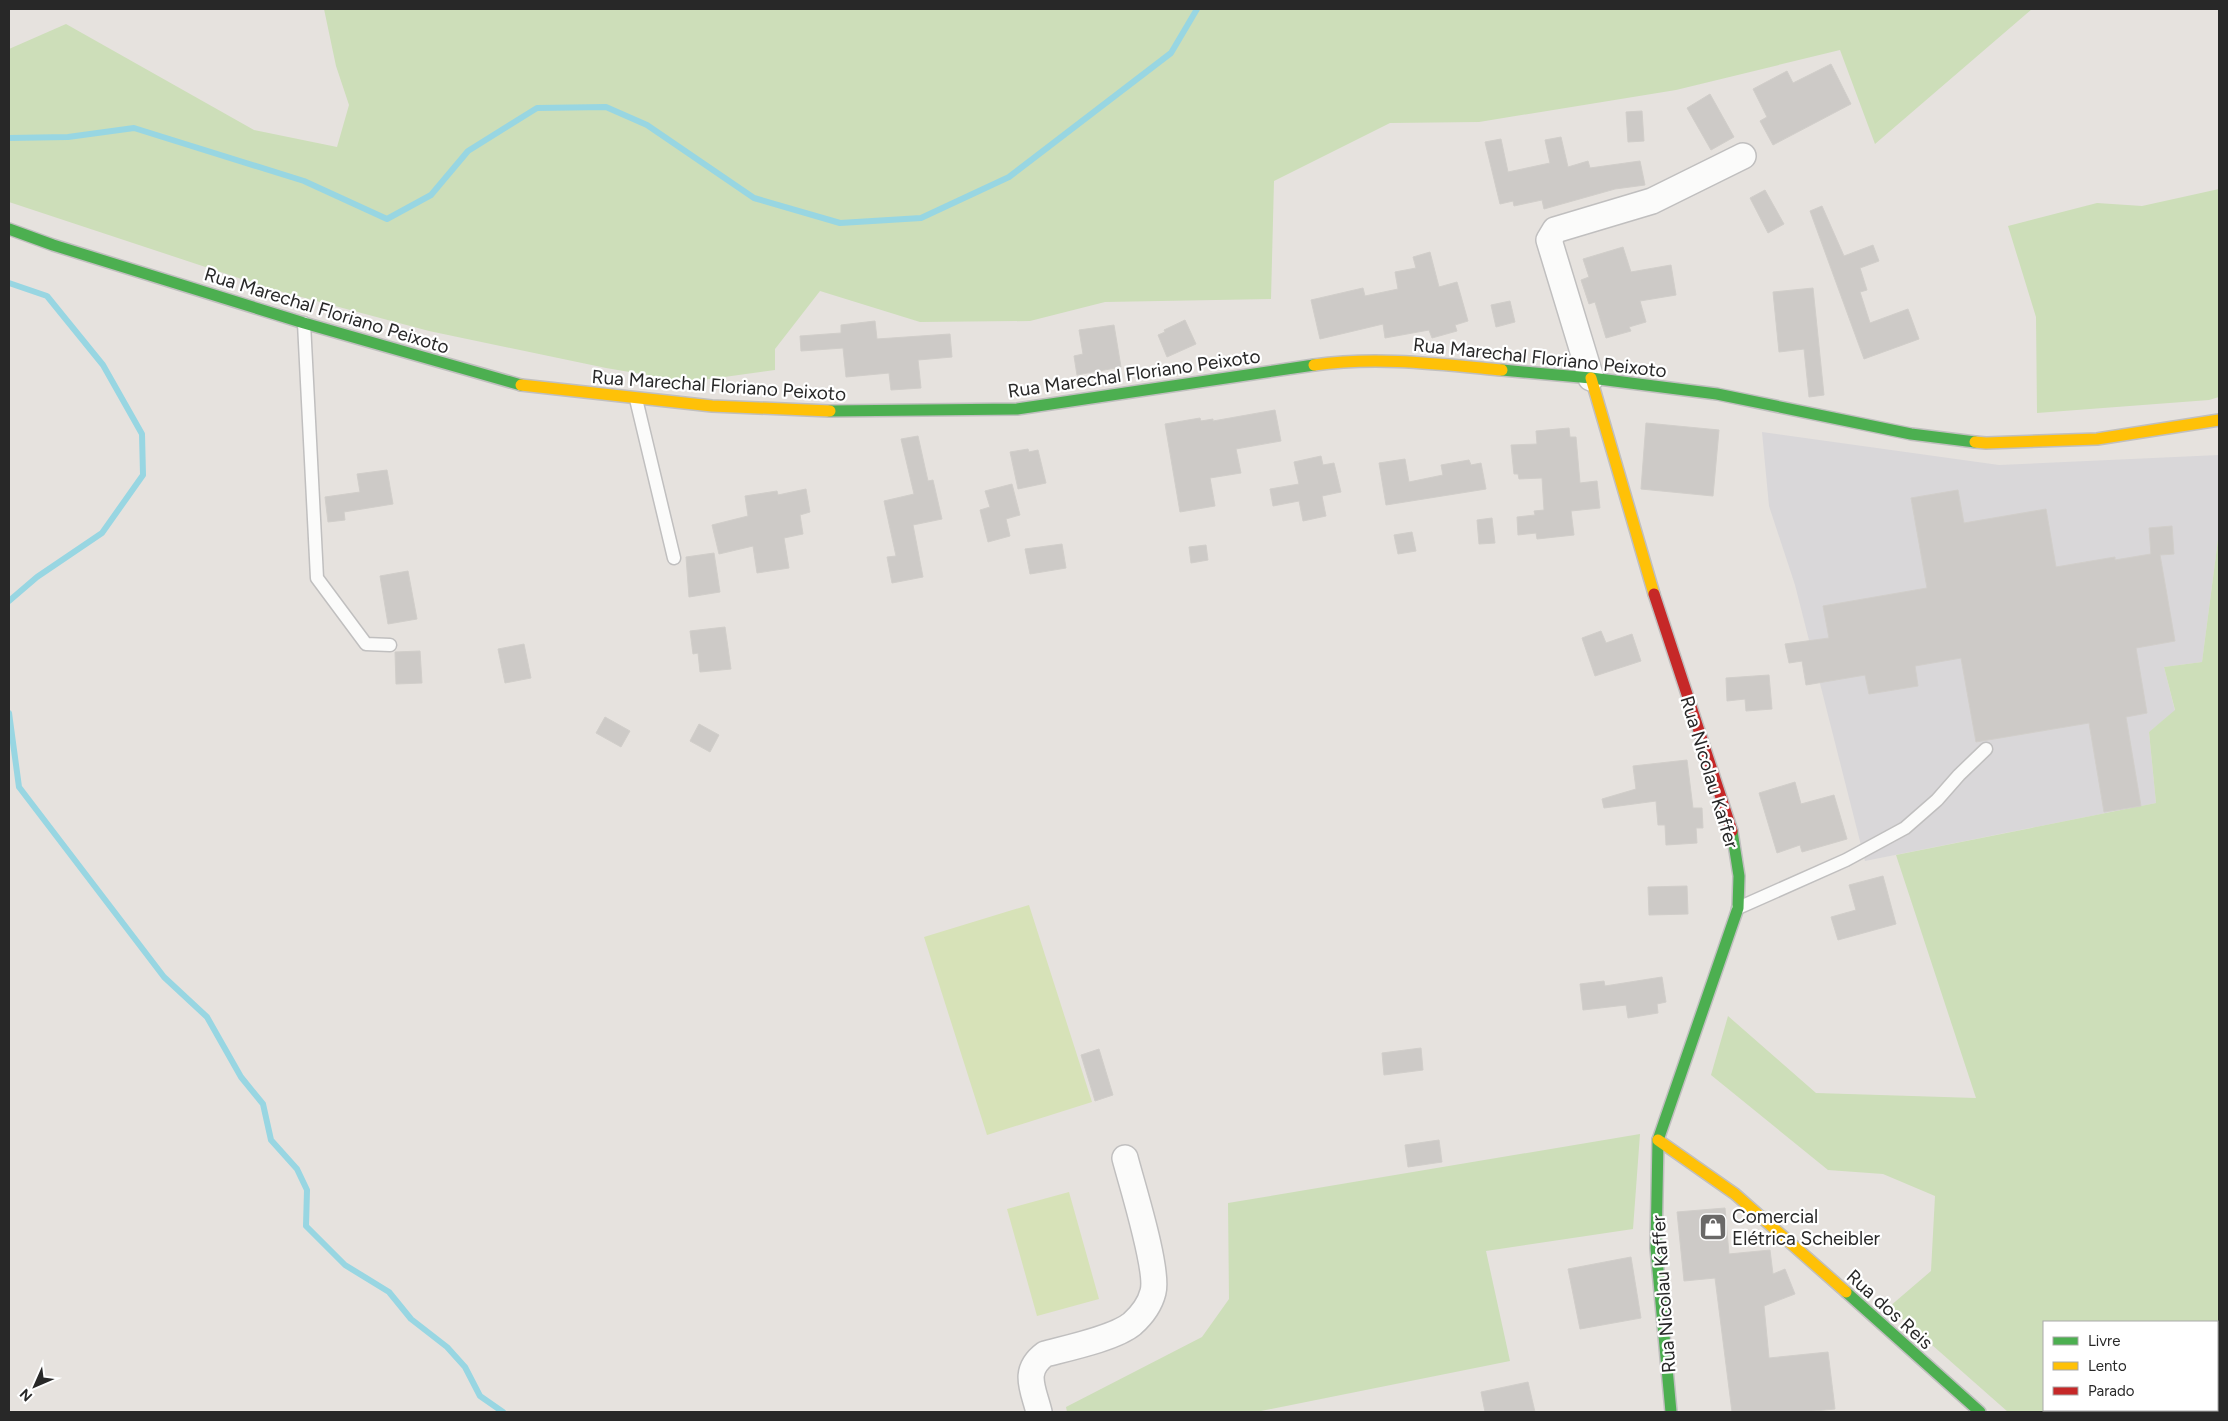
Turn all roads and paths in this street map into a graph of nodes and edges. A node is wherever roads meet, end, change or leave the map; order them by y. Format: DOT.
graph roads {
  1 [pos="1742,156"];
  2 [pos="9,229"];
  3 [pos="304,324"];
  4 [pos="1591,378"];
  5 [pos="636,399"];
  6 [pos="2219,420"];
  7 [pos="674,558"];
  8 [pos="390,645"];
  9 [pos="1986,749"];
  10 [pos="1738,908"];
  11 [pos="1658,1140"];
  12 [pos="1125,1158"];
  13 [pos="1039,1412"];
  14 [pos="1672,1412"];
  15 [pos="1980,1412"];
  1 -- 4 [label="street, Rua Nicolau Kaffer"];
  2 -- 3 [label="main road, Rua Marechal Floriano Peixoto"];
  3 -- 5 [label="main road, Rua Marechal Floriano Peixoto"];
  3 -- 8 [label="lane"];
  4 -- 5 [label="main road, Rua Marechal Floriano Peixoto"];
  4 -- 6 [label="main road, Rua Marechal Floriano Peixoto"];
  4 -- 10 [label="main road, Rua Nicolau Kaffer"];
  5 -- 7 [label="lane"];
  9 -- 10 [label="lane"];
  10 -- 11 [label="main road, Rua Nicolau Kaffer"];
  11 -- 14 [label="main road, Rua Nicolau Kaffer"];
  11 -- 15 [label="main road, Rua dos Reis"];
  12 -- 13 [label="street"];
}
